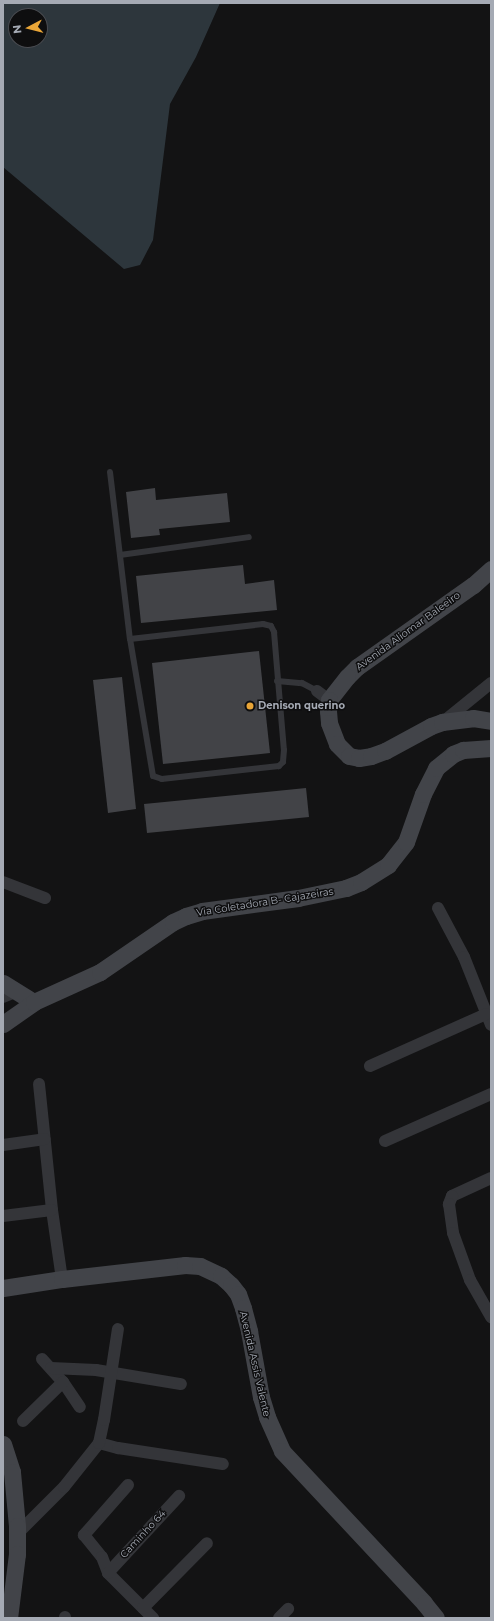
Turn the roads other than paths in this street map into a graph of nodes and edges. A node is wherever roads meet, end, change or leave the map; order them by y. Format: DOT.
graph roads {
  1 [pos="110,472"];
  2 [pos="249,537"];
  3 [pos="120,555"];
  4 [pos="491,569"];
  5 [pos="130,639"];
  6 [pos="277,681"];
  7 [pos="491,682"];
  8 [pos="323,696"];
  9 [pos="491,721"];
  10 [pos="442,722"];
  11 [pos="491,748"];
  12 [pos="3,882"];
  13 [pos="45,898"];
  14 [pos="438,908"];
  15 [pos="8,990"];
  16 [pos="34,1002"];
  17 [pos="486,1014"];
  18 [pos="3,1024"];
  19 [pos="491,1025"];
  20 [pos="370,1066"];
  21 [pos="39,1084"];
  22 [pos="491,1094"];
  23 [pos="45,1139"];
  24 [pos="385,1141"];
  25 [pos="3,1145"];
  26 [pos="491,1178"];
  27 [pos="52,1210"];
  28 [pos="3,1216"];
  29 [pos="62,1279"];
  30 [pos="3,1288"];
  31 [pos="491,1317"];
  32 [pos="118,1329"];
  33 [pos="42,1359"];
  34 [pos="51,1368"];
  35 [pos="112,1374"];
  36 [pos="62,1382"];
  37 [pos="181,1384"];
  38 [pos="80,1407"];
  39 [pos="23,1421"];
  40 [pos="99,1443"];
  41 [pos="3,1444"];
  42 [pos="223,1464"];
  43 [pos="128,1486"];
  44 [pos="179,1496"];
  45 [pos="18,1533"];
  46 [pos="207,1543"];
  47 [pos="108,1573"];
  48 [pos="143,1608"];
  49 [pos="288,1609"];
  50 [pos="9,1618"];
  51 [pos="153,1618"];
  52 [pos="279,1618"];
  53 [pos="436,1618"];
  1 -- 3 [label="lane"];
  2 -- 3 [label="lane"];
  3 -- 5 [label="lane"];
  4 -- 8 [label="main road, Avenida Aliomar Baleeiro"];
  5 -- 6 [label="lane"];
  5 -- 6 [label="lane"];
  6 -- 8 [label="lane"];
  7 -- 10 [label="street"];
  8 -- 10 [label="main road"];
  9 -- 10 [label="main road"];
  11 -- 16 [label="main road, Via Coletadora B- Cajazeiras"];
  12 -- 13 [label="street"];
  14 -- 17 [label="street"];
  15 -- 16 [label="main road"];
  16 -- 18 [label="main road, Via Coletadora B- Cajazeiras"];
  17 -- 19 [label="street"];
  17 -- 20 [label="street"];
  21 -- 23 [label="street"];
  22 -- 24 [label="street"];
  23 -- 25 [label="street"];
  23 -- 27 [label="street"];
  26 -- 31 [label="street"];
  27 -- 28 [label="street"];
  27 -- 29 [label="street"];
  29 -- 30 [label="main road, Avenida Assis Valente"];
  29 -- 53 [label="main road, Avenida Assis Valente"];
  32 -- 35 [label="street"];
  33 -- 34 [label="street"];
  34 -- 35 [label="street"];
  34 -- 36 [label="street"];
  35 -- 37 [label="street"];
  35 -- 40 [label="street"];
  36 -- 38 [label="street"];
  36 -- 39 [label="street"];
  40 -- 42 [label="street"];
  40 -- 45 [label="street"];
  41 -- 45 [label="main road"];
  43 -- 47 [label="street"];
  44 -- 47 [label="street, Caminho 64"];
  45 -- 50 [label="main road"];
  46 -- 48 [label="street"];
  47 -- 48 [label="street"];
  48 -- 51 [label="street"];
  49 -- 52 [label="street"];
}
